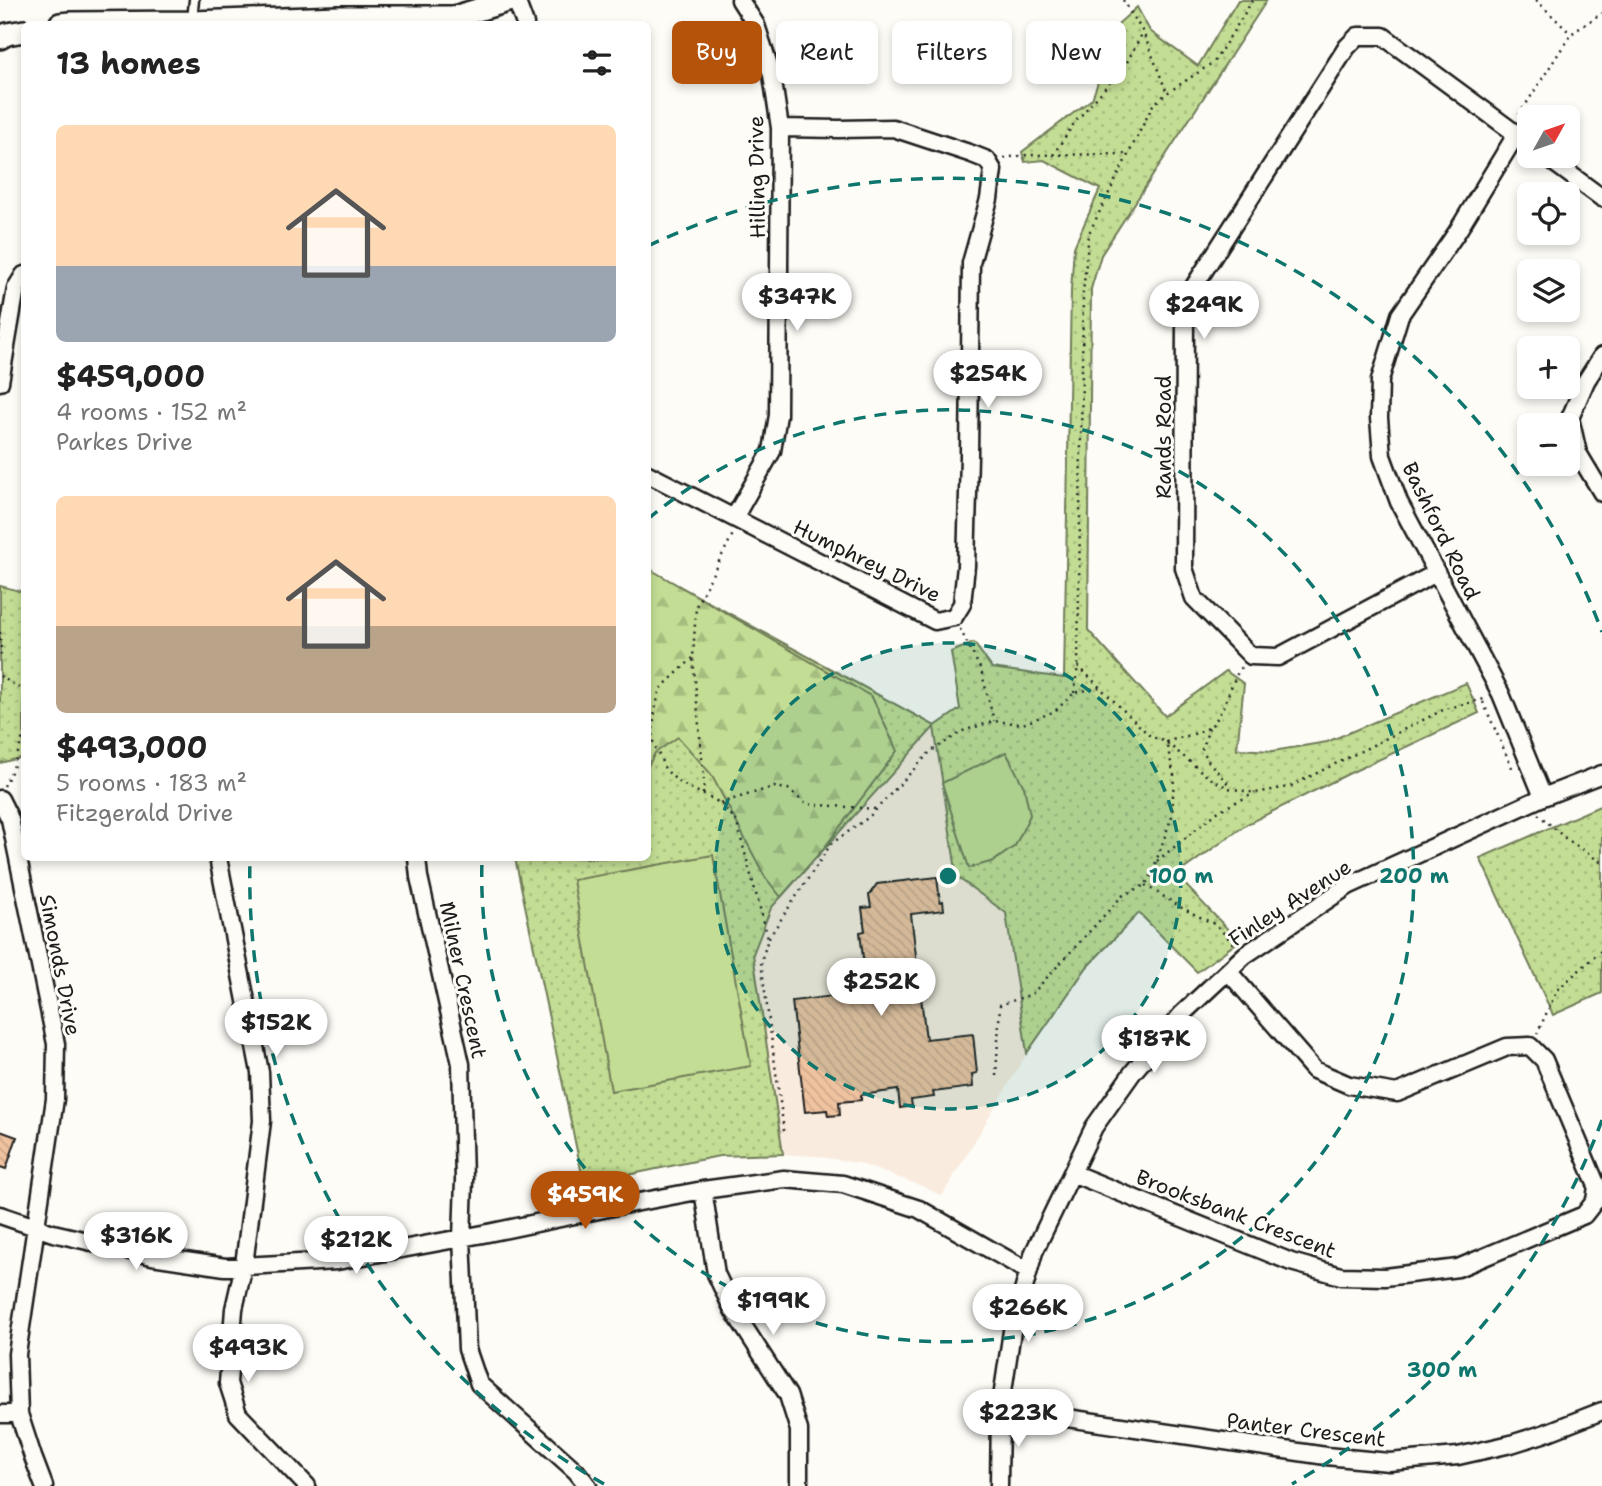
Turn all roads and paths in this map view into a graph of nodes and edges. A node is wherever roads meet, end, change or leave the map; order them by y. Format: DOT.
graph roads {
  1 [pos="194,0"];
  2 [pos="513,0"];
  3 [pos="740,0"];
  4 [pos="1122,0"];
  5 [pos="1253,0"];
  6 [pos="1536,0"];
  7 [pos="1602,13"];
  8 [pos="339,14"];
  9 [pos="192,21"];
  10 [pos="210,21"];
  11 [pos="524,21"];
  12 [pos="21,32"];
  13 [pos="1143,32"];
  14 [pos="1572,34"];
  15 [pos="0,37"];
  16 [pos="1167,93"];
  17 [pos="1526,105"];
  18 [pos="780,128"];
  19 [pos="1517,135"];
  20 [pos="1517,147"];
  21 [pos="1130,154"];
  22 [pos="1053,155"];
  23 [pos="987,160"];
  24 [pos="1561,168"];
  25 [pos="1602,198"];
  26 [pos="21,280"];
  27 [pos="1602,356"];
  28 [pos="0,382"];
  29 [pos="651,476"];
  30 [pos="1602,493"];
  31 [pos="737,519"];
  32 [pos="1436,573"];
  33 [pos="954,617"];
  34 [pos="0,632"];
  35 [pos="1251,656"];
  36 [pos="693,658"];
  37 [pos="0,659"];
  38 [pos="1078,666"];
  39 [pos="0,676"];
  40 [pos="1100,687"];
  41 [pos="21,689"];
  42 [pos="1074,693"];
  43 [pos="1500,694"];
  44 [pos="1482,700"];
  45 [pos="993,720"];
  46 [pos="1209,728"];
  47 [pos="651,733"];
  48 [pos="651,741"];
  49 [pos="1166,742"];
  50 [pos="21,743"];
  51 [pos="1602,774"];
  52 [pos="1232,789"];
  53 [pos="1255,793"];
  54 [pos="703,794"];
  55 [pos="0,797"];
  56 [pos="1536,801"];
  57 [pos="720,803"];
  58 [pos="876,808"];
  59 [pos="219,861"];
  60 [pos="417,861"];
  61 [pos="1157,861"];
  62 [pos="1602,863"];
  63 [pos="1144,885"];
  64 [pos="768,939"];
  65 [pos="1602,950"];
  66 [pos="1245,955"];
  67 [pos="1228,971"];
  68 [pos="1530,1046"];
  69 [pos="996,1076"];
  70 [pos="784,1131"];
  71 [pos="1072,1173"];
  72 [pos="703,1191"];
  73 [pos="0,1215"];
  74 [pos="35,1226"];
  75 [pos="462,1238"];
  76 [pos="244,1265"];
  77 [pos="1028,1271"];
  78 [pos="1602,1410"];
  79 [pos="1000,1411"];
  80 [pos="0,1414"];
  81 [pos="19,1414"];
  82 [pos="44,1486"];
  83 [pos="307,1486"];
  84 [pos="588,1486"];
  85 [pos="799,1486"];
  86 [pos="999,1486"];
  1 -- 9 [label="lane"];
  2 -- 8 [label="street"];
  2 -- 11 [label="street"];
  3 -- 18 [label="street, Hilling Drive"];
  4 -- 13 [label="path"];
  5 -- 16 [label="path"];
  6 -- 14 [label="path"];
  7 -- 14 [label="path"];
  8 -- 10 [label="street"];
  12 -- 15 [label="street"];
  13 -- 16 [label="path"];
  13 -- 22 [label="path"];
  14 -- 17 [label="path"];
  16 -- 21 [label="path"];
  18 -- 23 [label="street"];
  18 -- 31 [label="street, Hilling Drive"];
  19 -- 35 [label="street, Rands Road"];
  20 -- 32 [label="street, Bashford Road"];
  21 -- 22 [label="path"];
  21 -- 38 [label="path"];
  22 -- 23 [label="path"];
  23 -- 33 [label="street, Humphrey Drive"];
  24 -- 25 [label="street"];
  26 -- 28 [label="street"];
  27 -- 30 [label="street"];
  29 -- 31 [label="street, Humphrey Drive"];
  31 -- 33 [label="street, Humphrey Drive"];
  31 -- 36 [label="path"];
  32 -- 35 [label="street"];
  32 -- 43 [label="street, Bashford Road"];
  33 -- 45 [label="path"];
  34 -- 37 [label="path"];
  35 -- 46 [label="path"];
  36 -- 47 [label="path"];
  36 -- 54 [label="path"];
  38 -- 40 [label="path"];
  38 -- 42 [label="path"];
  39 -- 41 [label="path"];
  40 -- 42 [label="path"];
  40 -- 49 [label="path"];
  42 -- 45 [label="path"];
  43 -- 44 [label="path"];
  43 -- 56 [label="street, Bashford Road"];
  44 -- 53 [label="path"];
  44 -- 56 [label="path"];
  45 -- 58 [label="path"];
  46 -- 49 [label="path"];
  46 -- 52 [label="path"];
  48 -- 54 [label="path"];
  49 -- 52 [label="path"];
  49 -- 61 [label="path"];
  50 -- 55 [label="path"];
  51 -- 56 [label="street, Finley Avenue"];
  52 -- 53 [label="path"];
  53 -- 61 [label="path"];
  54 -- 57 [label="path"];
  55 -- 74 [label="street, Simonds Drive"];
  56 -- 62 [label="path"];
  56 -- 66 [label="street, Finley Avenue"];
  57 -- 58 [label="path"];
  57 -- 64 [label="path"];
  58 -- 64 [label="path"];
  59 -- 76 [label="street"];
  60 -- 75 [label="street, Milner Crescent"];
  61 -- 63 [label="path"];
  63 -- 66 [label="path"];
  63 -- 69 [label="path"];
  64 -- 70 [label="path"];
  65 -- 68 [label="path"];
  66 -- 67 [label="street, Finley Avenue"];
  67 -- 68 [label="street"];
  67 -- 71 [label="street, Finley Avenue"];
  68 -- 71 [label="street, Brooksbank Crescent"];
  71 -- 77 [label="street, Finley Avenue"];
  72 -- 75 [label="street"];
  72 -- 77 [label="street"];
  72 -- 85 [label="street"];
  73 -- 74 [label="street"];
  74 -- 76 [label="street"];
  74 -- 81 [label="street, Simonds Drive"];
  75 -- 76 [label="street"];
  75 -- 84 [label="street, Milner Crescent"];
  76 -- 83 [label="street"];
  77 -- 79 [label="street, Finley Avenue"];
  78 -- 79 [label="street, Panter Crescent"];
  79 -- 86 [label="street, Finley Avenue"];
  80 -- 81 [label="street"];
  81 -- 82 [label="street, Simonds Drive"];
}
